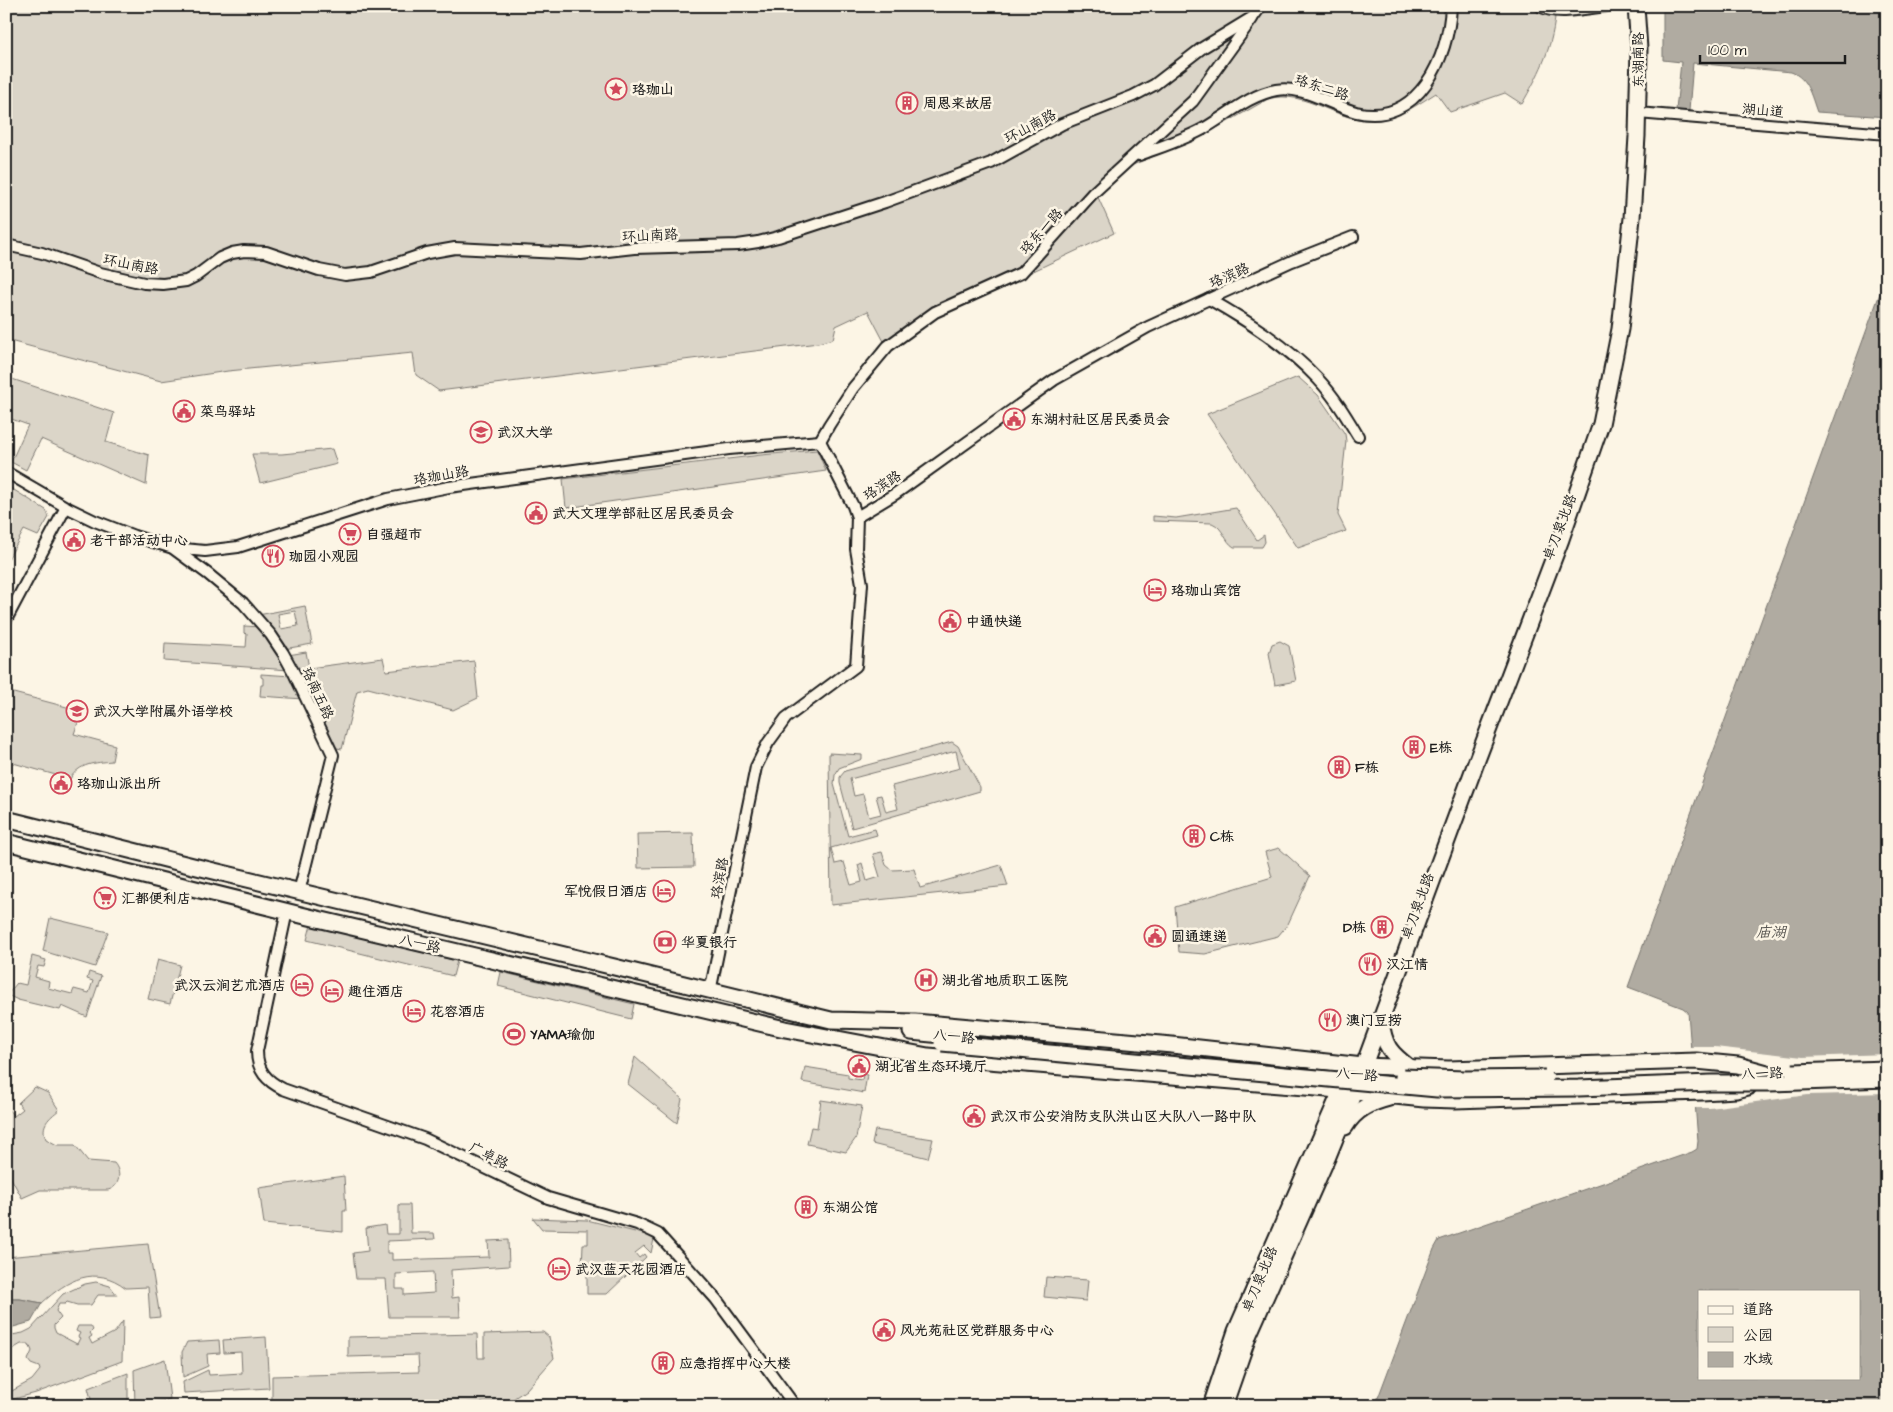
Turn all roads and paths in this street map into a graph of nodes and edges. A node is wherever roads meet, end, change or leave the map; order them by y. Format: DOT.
graph roads {
  1 [pos="1451,6"];
  2 [pos="1540,6"];
  3 [pos="1607,6"];
  4 [pos="1636,6"];
  5 [pos="1260,7"];
  6 [pos="1253,17"];
  7 [pos="1638,113"];
  8 [pos="1887,134"];
  9 [pos="1132,158"];
  10 [pos="1353,237"];
  11 [pos="6,245"];
  12 [pos="1209,299"];
  13 [pos="1606,399"];
  14 [pos="1358,436"];
  15 [pos="820,441"];
  16 [pos="6,472"];
  17 [pos="66,507"];
  18 [pos="857,517"];
  19 [pos="173,548"];
  20 [pos="6,620"];
  21 [pos="6,819"];
  22 [pos="6,842"];
  23 [pos="299,892"];
  24 [pos="287,911"];
  25 [pos="710,992"];
  26 [pos="831,1020"];
  27 [pos="1381,1021"];
  28 [pos="835,1039"];
  29 [pos="942,1039"];
  30 [pos="1172,1045"];
  31 [pos="1358,1065"];
  32 [pos="1417,1069"];
  33 [pos="1887,1069"];
  34 [pos="1169,1077"];
  35 [pos="1768,1078"];
  36 [pos="1887,1079"];
  37 [pos="1348,1091"];
  38 [pos="1394,1096"];
  39 [pos="1328,1156"];
  40 [pos="795,1406"];
  41 [pos="1211,1406"];
  42 [pos="1224,1406"];
  1 -- 9 [label="street, 珞东二路"];
  2 -- 3 [label="street"];
  4 -- 7 [label="main road, 东湖南路"];
  5 -- 6 [label="street, 珞东一路"];
  6 -- 9 [label="street, 珞东一路"];
  6 -- 11 [label="street, 环山南路"];
  7 -- 8 [label="street, 湖山道"];
  7 -- 13 [label="main road, 卓刀泉北路"];
  9 -- 15 [label="street, 珞东一路"];
  10 -- 12 [label="street, 珞滨路"];
  12 -- 14 [label="street"];
  12 -- 18 [label="street, 珞滨路"];
  13 -- 27 [label="main road, 卓刀泉北路"];
  13 -- 31 [label="main road, 卓刀泉北路"];
  15 -- 18 [label="street"];
  15 -- 19 [label="street, 珞珈山路"];
  16 -- 17 [label="street, 珞珈山路"];
  17 -- 19 [label="street, 珞珈山路"];
  17 -- 20 [label="street"];
  18 -- 25 [label="street, 珞滨路"];
  19 -- 23 [label="street, 珞南五路"];
  21 -- 23 [label="main road, 八一路"];
  22 -- 24 [label="main road, 八一路"];
  23 -- 25 [label="main road, 八一路"];
  24 -- 28 [label="main road, 八一路"];
  24 -- 40 [label="street, 广卓路"];
  25 -- 26 [label="main road, 八一路"];
  26 -- 29 [label="main road, 八一路"];
  26 -- 30 [label="main road, 八一路"];
  27 -- 31 [label="main road, 卓刀泉北路"];
  27 -- 32 [label="main road"];
  28 -- 29 [label="main road, 八一路"];
  28 -- 34 [label="main road, 八一路"];
  29 -- 35 [label="main road, 八一路, bridge"];
  30 -- 31 [label="main road, 八一路"];
  30 -- 34 [label="main road"];
  31 -- 32 [label="main road, 八一路"];
  31 -- 37 [label="main road, 卓刀泉北路"];
  32 -- 35 [label="main road, 八一路"];
  33 -- 35 [label="main road, 八一路, bridge"];
  34 -- 37 [label="main road, 八一路"];
  35 -- 36 [label="main road, 八一路, bridge"];
  35 -- 38 [label="main road, 八一路, bridge"];
  37 -- 38 [label="main road, 八一路"];
  37 -- 39 [label="main road, 卓刀泉北路"];
  37 -- 41 [label="main road, 卓刀泉北路"];
  38 -- 39 [label="main road"];
  39 -- 42 [label="main road, 卓刀泉北路"];
}
